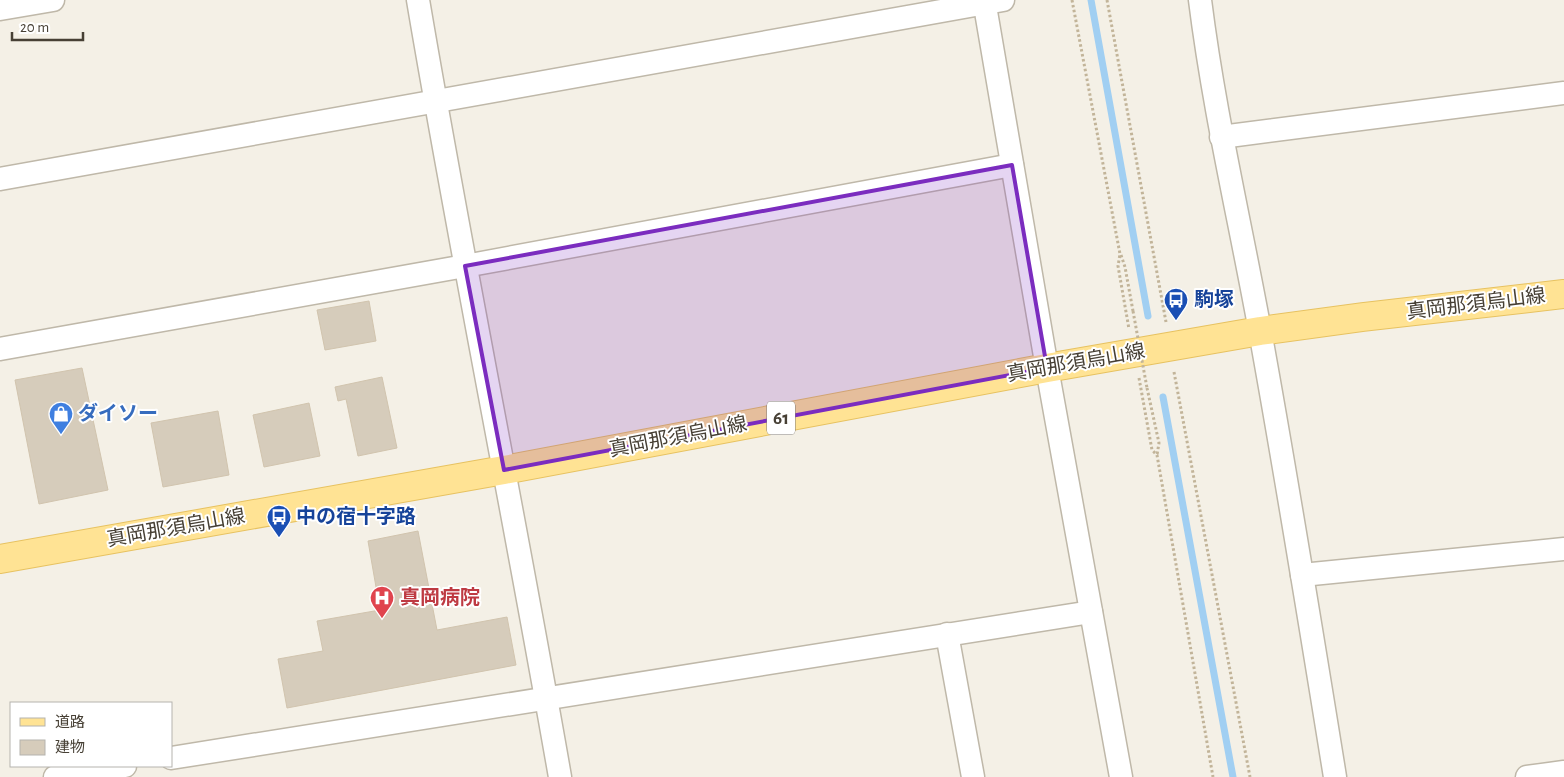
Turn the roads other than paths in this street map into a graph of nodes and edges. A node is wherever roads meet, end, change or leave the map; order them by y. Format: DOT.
graph roads {
  1 [pos="53,0"];
  2 [pos="418,0"];
  3 [pos="1200,0"];
  4 [pos="991,1"];
  5 [pos="0,10"];
  6 [pos="1564,93"];
  7 [pos="435,101"];
  8 [pos="1221,137"];
  9 [pos="1012,165"];
  10 [pos="0,179"];
  11 [pos="465,266"];
  12 [pos="1564,294"];
  13 [pos="1260,331"];
  14 [pos="0,349"];
  15 [pos="1047,368"];
  16 [pos="504,470"];
  17 [pos="1564,549"];
  18 [pos="0,559"];
  19 [pos="1302,575"];
  20 [pos="1090,612"];
  21 [pos="947,634"];
  22 [pos="546,698"];
  23 [pos="172,758"];
  24 [pos="119,767"];
  25 [pos="1564,772"];
  26 [pos="55,777"];
  27 [pos="560,777"];
  28 [pos="973,777"];
  29 [pos="1121,777"];
  30 [pos="1335,777"];
  31 [pos="1527,777"];
  1 -- 5 [label="street"];
  2 -- 7 [label="street"];
  3 -- 8 [label="street"];
  4 -- 7 [label="street"];
  4 -- 9 [label="street"];
  6 -- 8 [label="street"];
  7 -- 10 [label="street"];
  7 -- 11 [label="street"];
  8 -- 13 [label="street"];
  9 -- 11 [label="street"];
  9 -- 15 [label="street"];
  11 -- 14 [label="street"];
  11 -- 16 [label="street"];
  12 -- 13 [label="main road, 真岡那須烏山線 / 61"];
  13 -- 15 [label="main road, 真岡那須烏山線 / 61"];
  13 -- 19 [label="street"];
  15 -- 16 [label="main road, 真岡那須烏山線 / 61"];
  15 -- 20 [label="street"];
  16 -- 18 [label="main road, 真岡那須烏山線 / 61"];
  16 -- 22 [label="street"];
  17 -- 19 [label="street"];
  19 -- 30 [label="street"];
  20 -- 21 [label="street"];
  20 -- 29 [label="street"];
  21 -- 22 [label="street"];
  21 -- 28 [label="street"];
  22 -- 23 [label="street"];
  22 -- 27 [label="street"];
  24 -- 26 [label="street"];
  25 -- 31 [label="street"];
}
